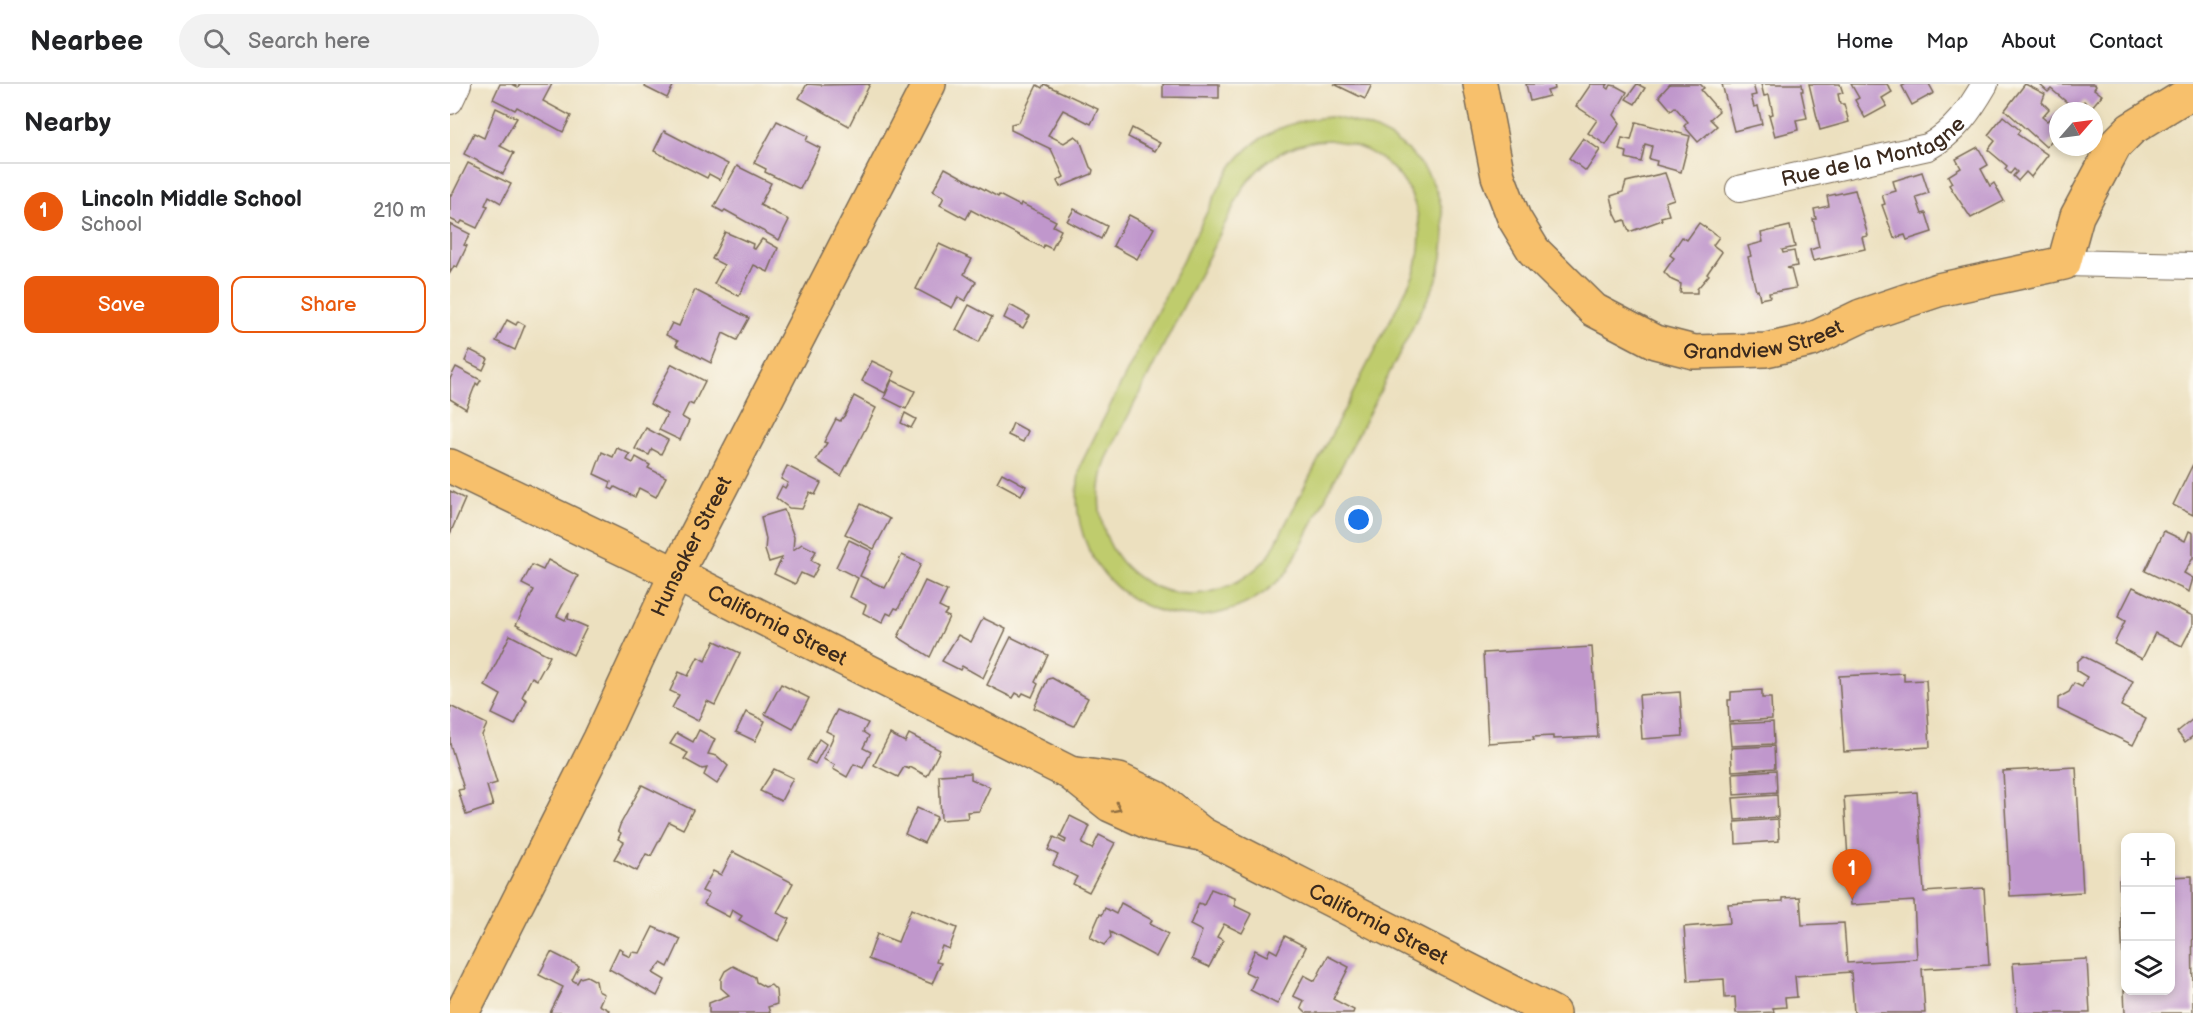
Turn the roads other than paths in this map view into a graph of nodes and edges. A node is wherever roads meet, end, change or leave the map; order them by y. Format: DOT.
graph roads {
  1 [pos="458,84"];
  2 [pos="929,84"];
  3 [pos="1480,84"];
  4 [pos="1986,84"];
  5 [pos="2193,94"];
  6 [pos="450,101"];
  7 [pos="1739,189"];
  8 [pos="2064,263"];
  9 [pos="2193,266"];
  10 [pos="450,466"];
  11 [pos="676,574"];
  12 [pos="462,1013"];
  13 [pos="1553,1013"];
  1 -- 6 [label="street"];
  2 -- 11 [label="main road, Hunsaker Street"];
  3 -- 8 [label="main road, Grandview Street"];
  4 -- 7 [label="street, Rue de la Montagne"];
  5 -- 8 [label="main road"];
  8 -- 9 [label="street, Grandview Street"];
  10 -- 11 [label="main road, California Street"];
  11 -- 12 [label="main road, Hunsaker Street"];
  11 -- 13 [label="main road, California Street"];
}
